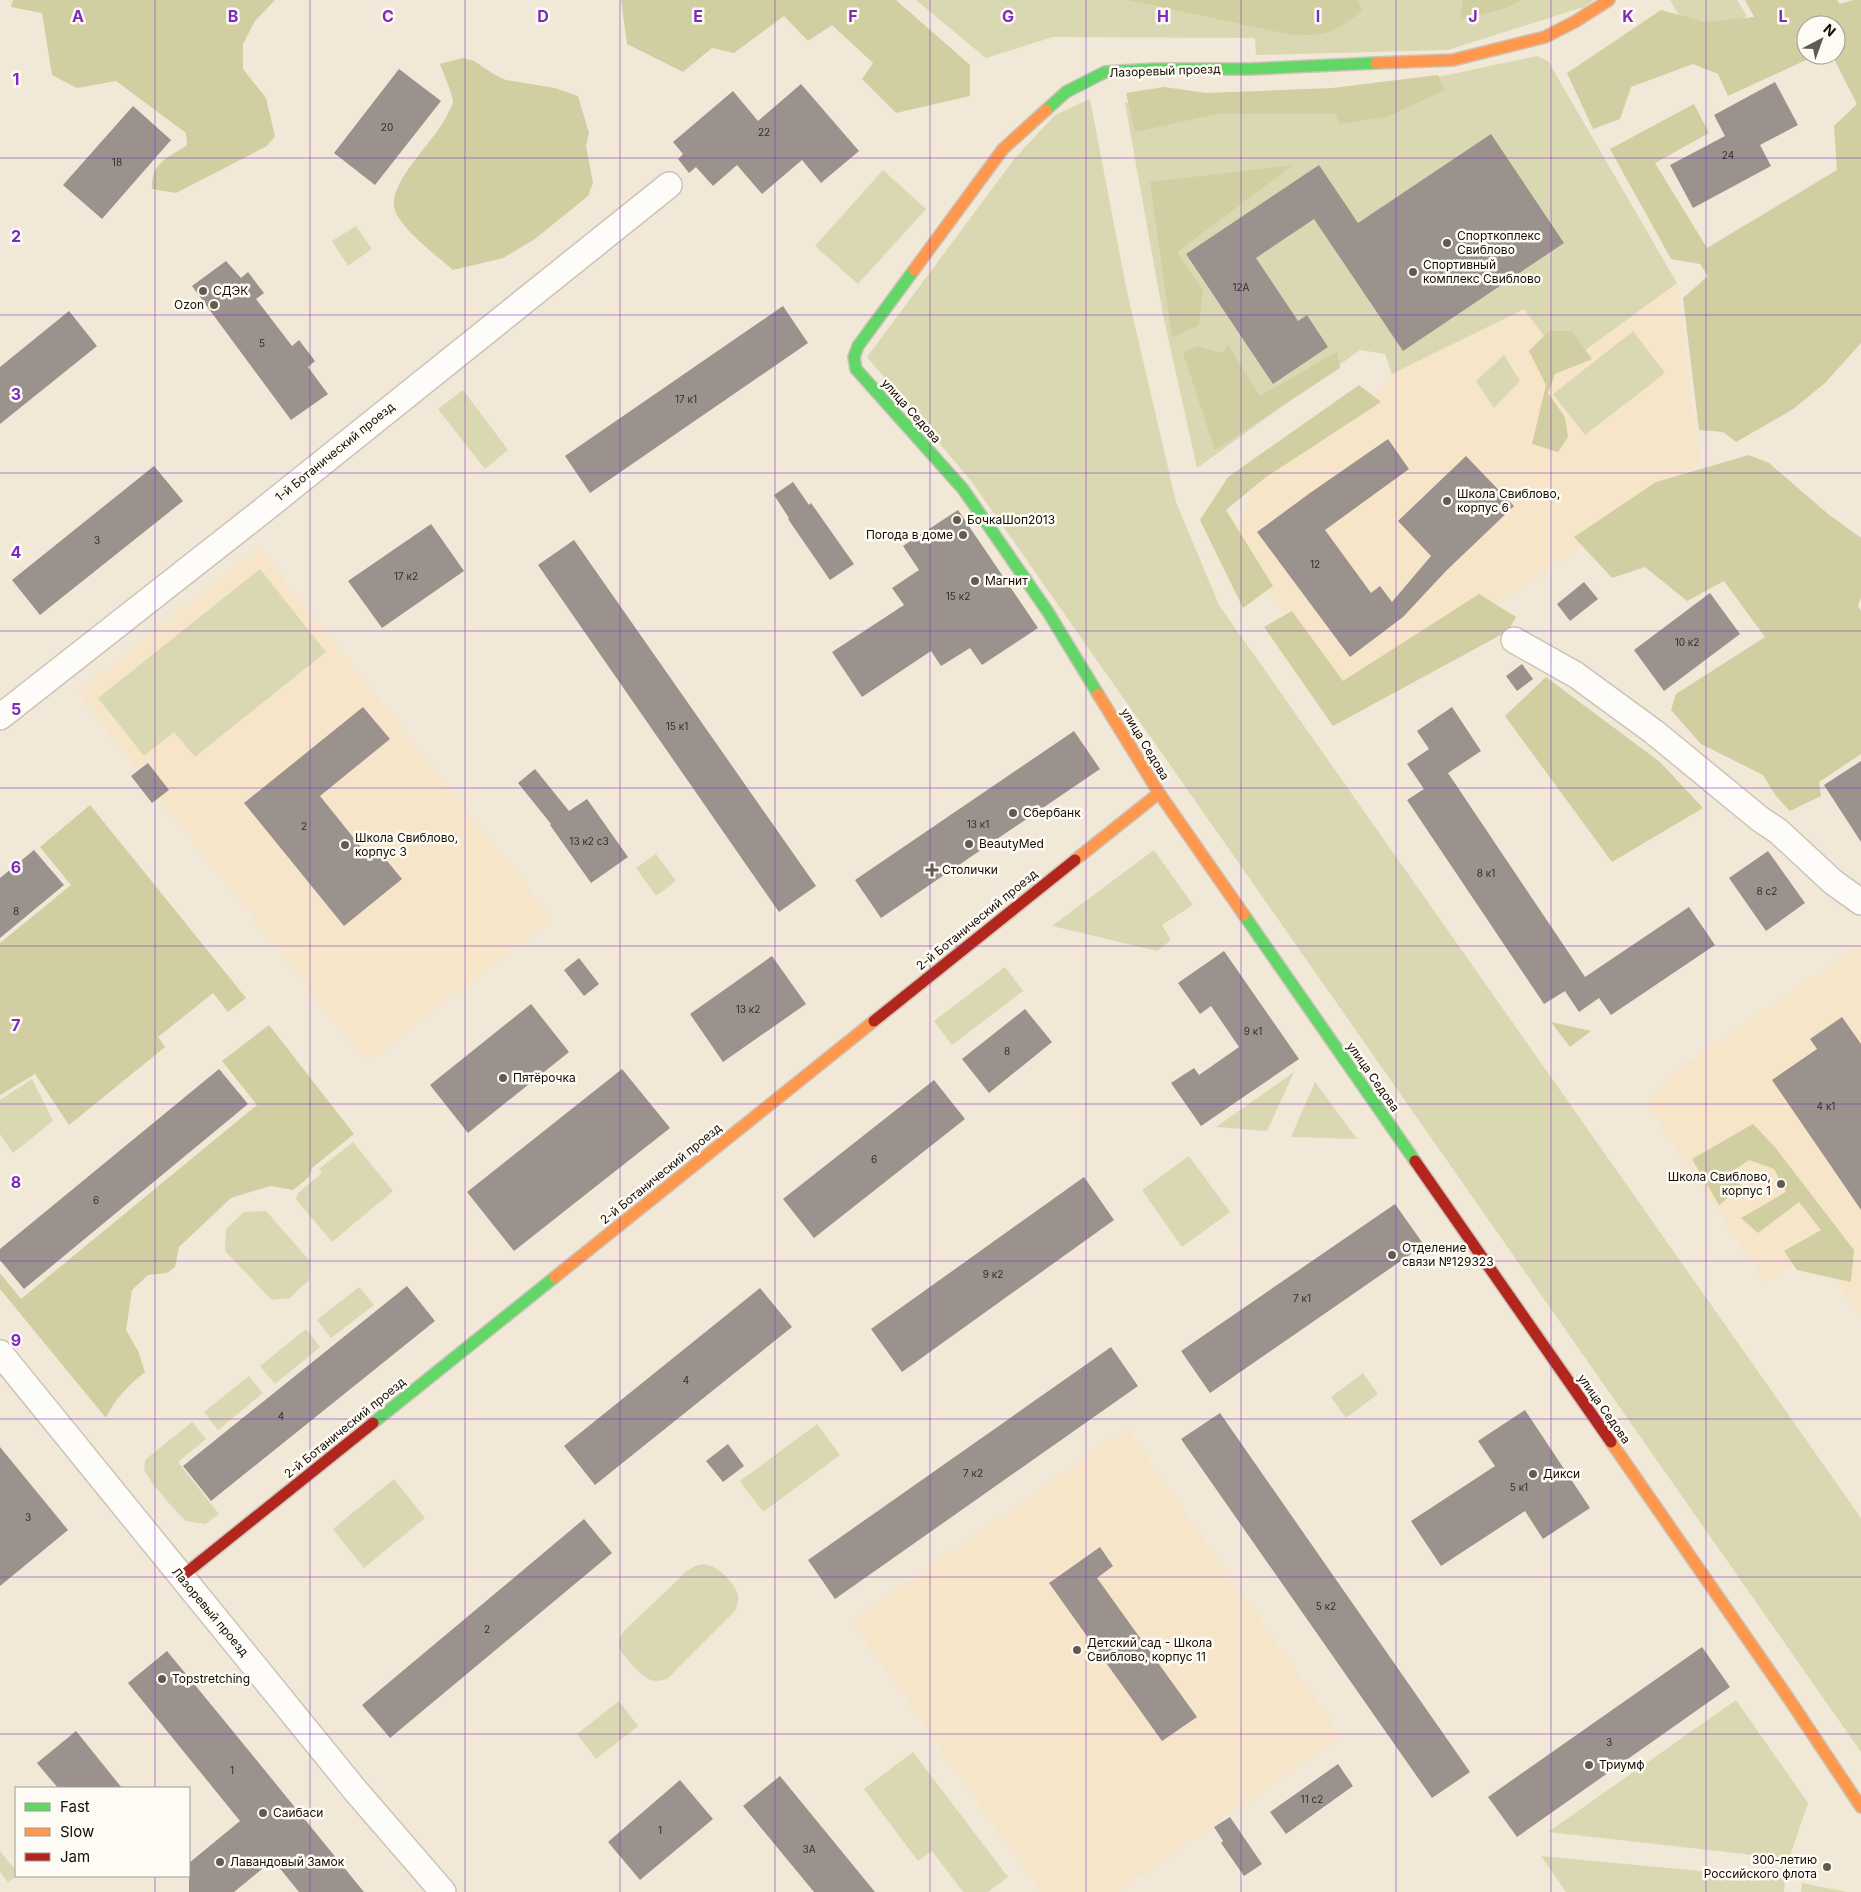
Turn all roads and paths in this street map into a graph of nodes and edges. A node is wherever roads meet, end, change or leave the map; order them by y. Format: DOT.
graph roads {
  1 [pos="1609,0"];
  2 [pos="669,185"];
  3 [pos="856,369"];
  4 [pos="1514,640"];
  5 [pos="0,718"];
  6 [pos="1158,793"];
  7 [pos="1861,902"];
  8 [pos="0,1353"];
  9 [pos="181,1577"];
  10 [pos="1861,1807"];
  11 [pos="442,1892"];
  1 -- 3 [label="street, Лазоревый проезд"];
  2 -- 5 [label="street, 1-й Ботанический проезд"];
  3 -- 6 [label="street, улица Седова"];
  4 -- 7 [label="street"];
  6 -- 9 [label="street, 2-й Ботанический проезд"];
  6 -- 10 [label="street, улица Седова"];
  8 -- 9 [label="street, Лазоревый проезд"];
  9 -- 11 [label="street, Лазоревый проезд"];
}
